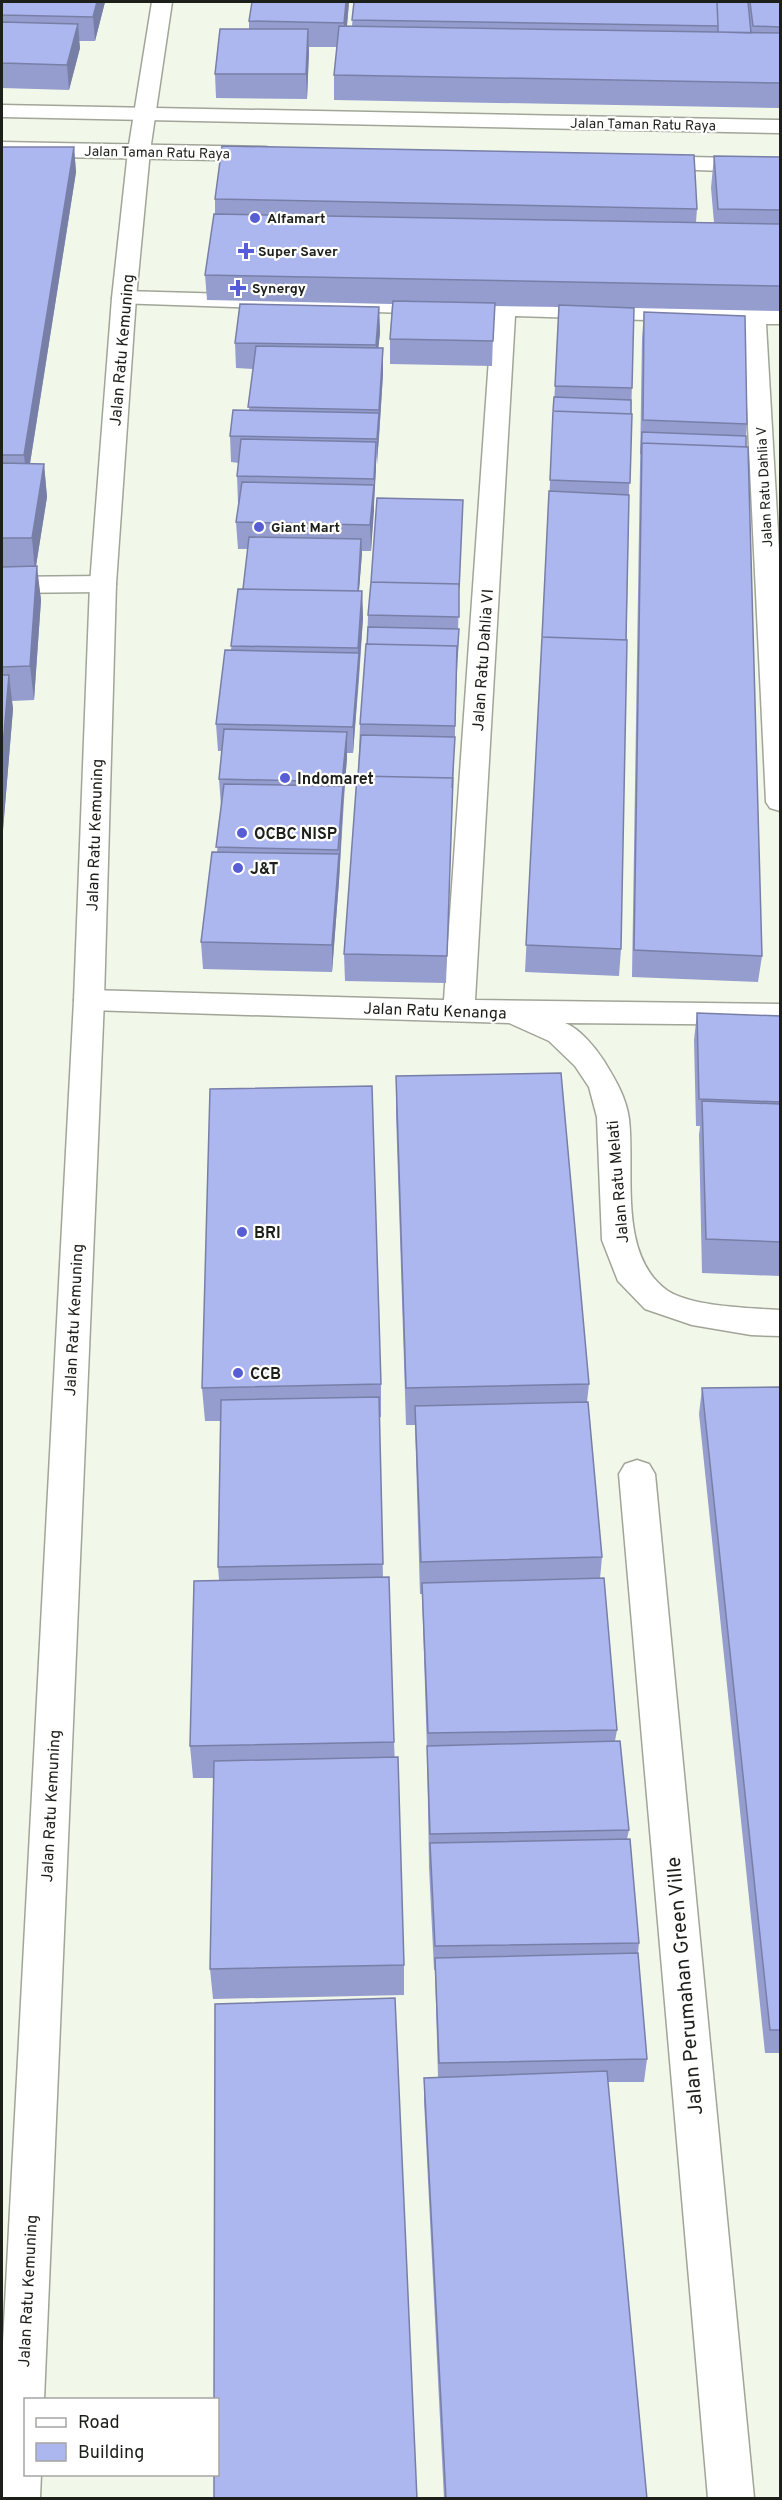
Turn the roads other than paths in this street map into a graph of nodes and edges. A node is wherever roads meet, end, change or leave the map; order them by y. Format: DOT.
graph roads {
  1 [pos="162,2"];
  2 [pos="2,111"];
  3 [pos="780,127"];
  4 [pos="143,133"];
  5 [pos="2,149"];
  6 [pos="281,155"];
  7 [pos="626,163"];
  8 [pos="780,166"];
  9 [pos="124,298"];
  10 [pos="504,309"];
  11 [pos="754,316"];
  12 [pos="780,317"];
  13 [pos="103,584"];
  14 [pos="2,585"];
  15 [pos="780,802"];
  16 [pos="89,1000"];
  17 [pos="459,1010"];
  18 [pos="509,1012"];
  19 [pos="780,1014"];
  20 [pos="780,1323"];
  21 [pos="637,1474"];
  22 [pos="17,2499"];
  23 [pos="731,2499"];
  1 -- 4 [label="street, Jalan Ratu Kemuning"];
  2 -- 4 [label="street, Jalan Taman Ratu Raya"];
  3 -- 4 [label="street, Jalan Taman Ratu Raya"];
  4 -- 5 [label="street, Jalan Taman Ratu Raya"];
  4 -- 6 [label="street, Jalan Taman Ratu Raya"];
  4 -- 9 [label="street, Jalan Ratu Kemuning"];
  7 -- 8 [label="street"];
  9 -- 10 [label="street"];
  9 -- 13 [label="street, Jalan Ratu Kemuning"];
  10 -- 11 [label="street"];
  10 -- 17 [label="street, Jalan Ratu Dahlia VI"];
  11 -- 12 [label="street"];
  11 -- 15 [label="street, Jalan Ratu Dahlia V"];
  13 -- 14 [label="street"];
  13 -- 16 [label="street, Jalan Ratu Kemuning"];
  16 -- 17 [label="street, Jalan Ratu Kenanga"];
  16 -- 22 [label="street, Jalan Ratu Kemuning"];
  17 -- 18 [label="street, Jalan Ratu Kenanga"];
  18 -- 19 [label="street, Jalan Ratu Kenanga"];
  18 -- 20 [label="street, Jalan Ratu Melati"];
  21 -- 23 [label="street, Jalan Perumahan Green Ville"];
}
